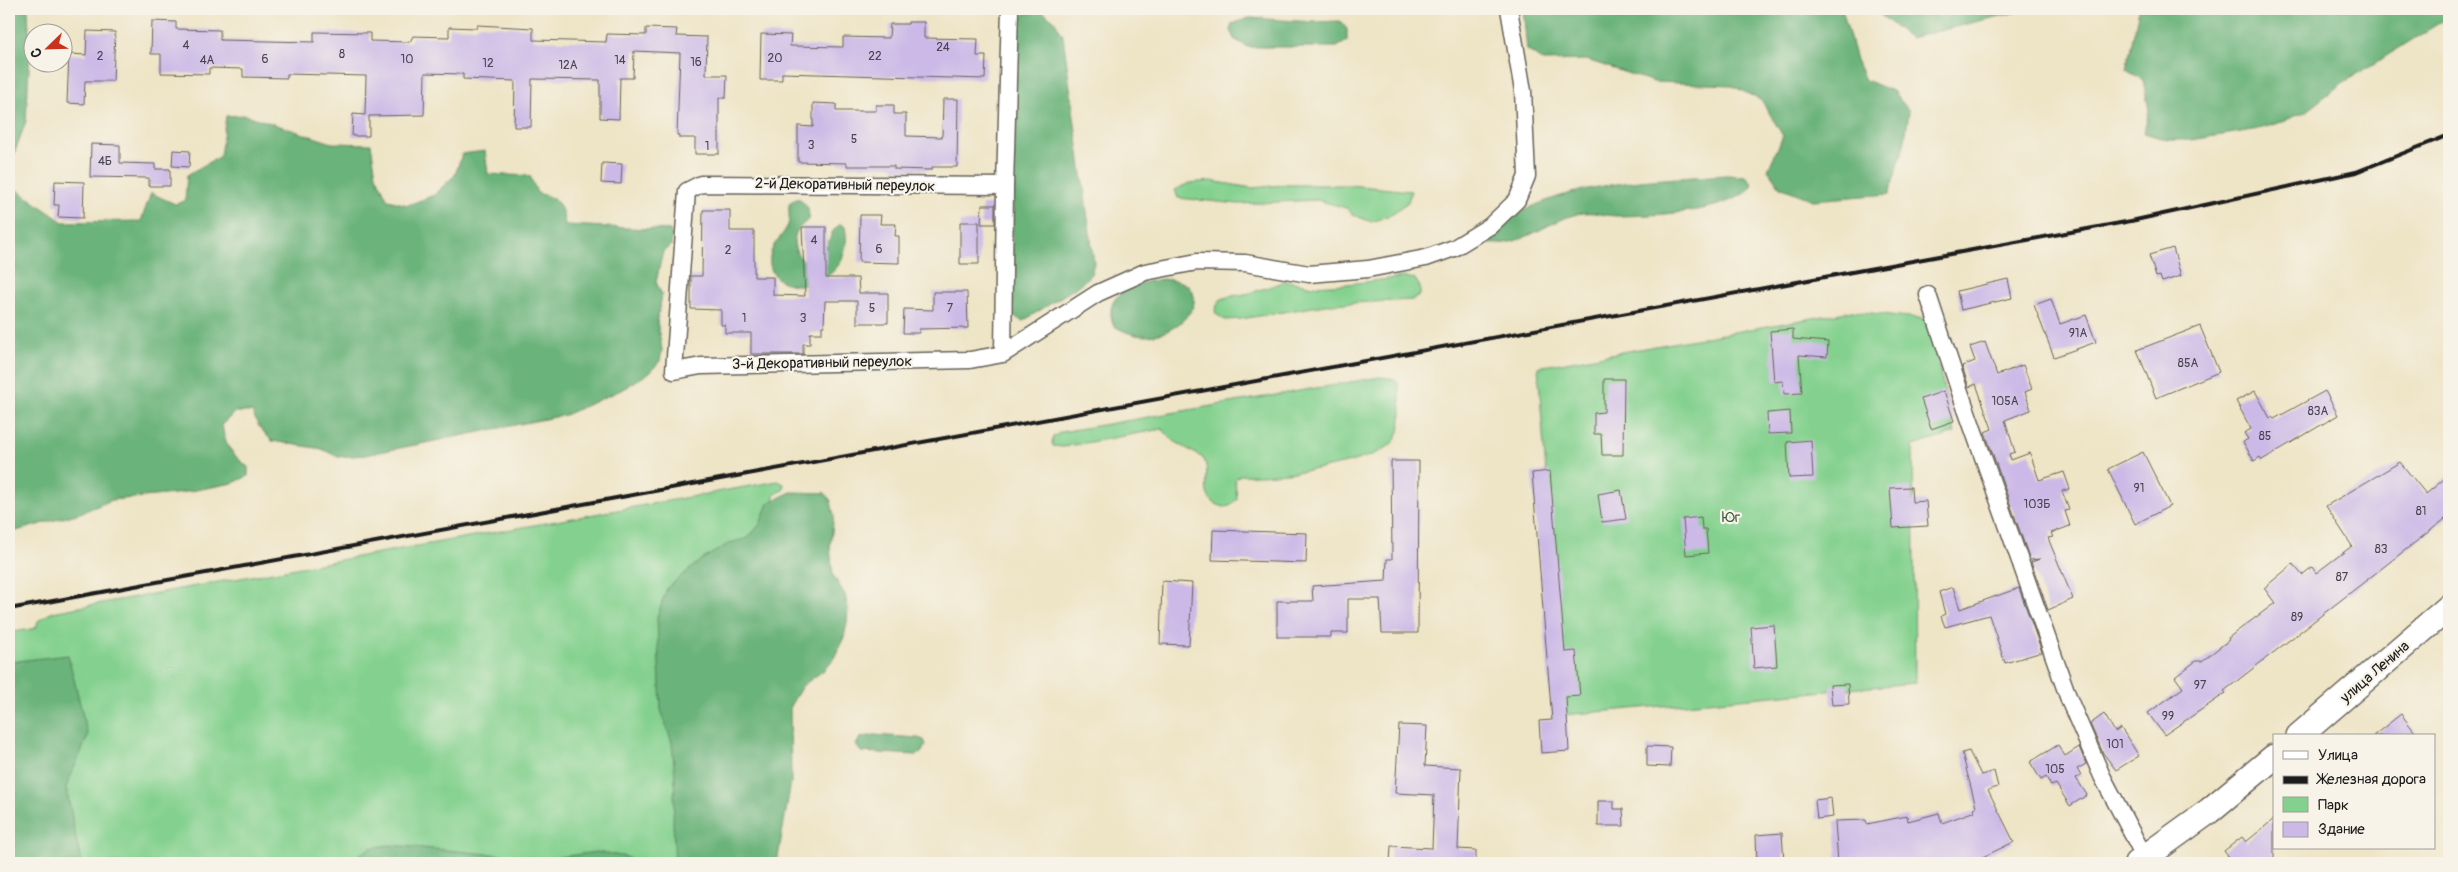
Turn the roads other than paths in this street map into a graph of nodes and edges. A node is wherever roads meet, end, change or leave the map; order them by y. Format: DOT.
graph roads {
  1 [pos="1010,9"];
  2 [pos="1510,9"];
  3 [pos="1004,186"];
  4 [pos="1928,295"];
  5 [pos="1003,354"];
  6 [pos="674,371"];
  7 [pos="2449,607"];
  8 [pos="2301,734"];
  9 [pos="2273,758"];
  10 [pos="2141,861"];
  1 -- 3 [label="street"];
  2 -- 5 [label="street"];
  3 -- 5 [label="street"];
  3 -- 6 [label="street, 2-й Декоративный переулок"];
  4 -- 10 [label="street"];
  5 -- 6 [label="street, 3-й Декоративный переулок"];
  7 -- 8 [label="main road, улица Ленина"];
  9 -- 10 [label="main road"];
}
